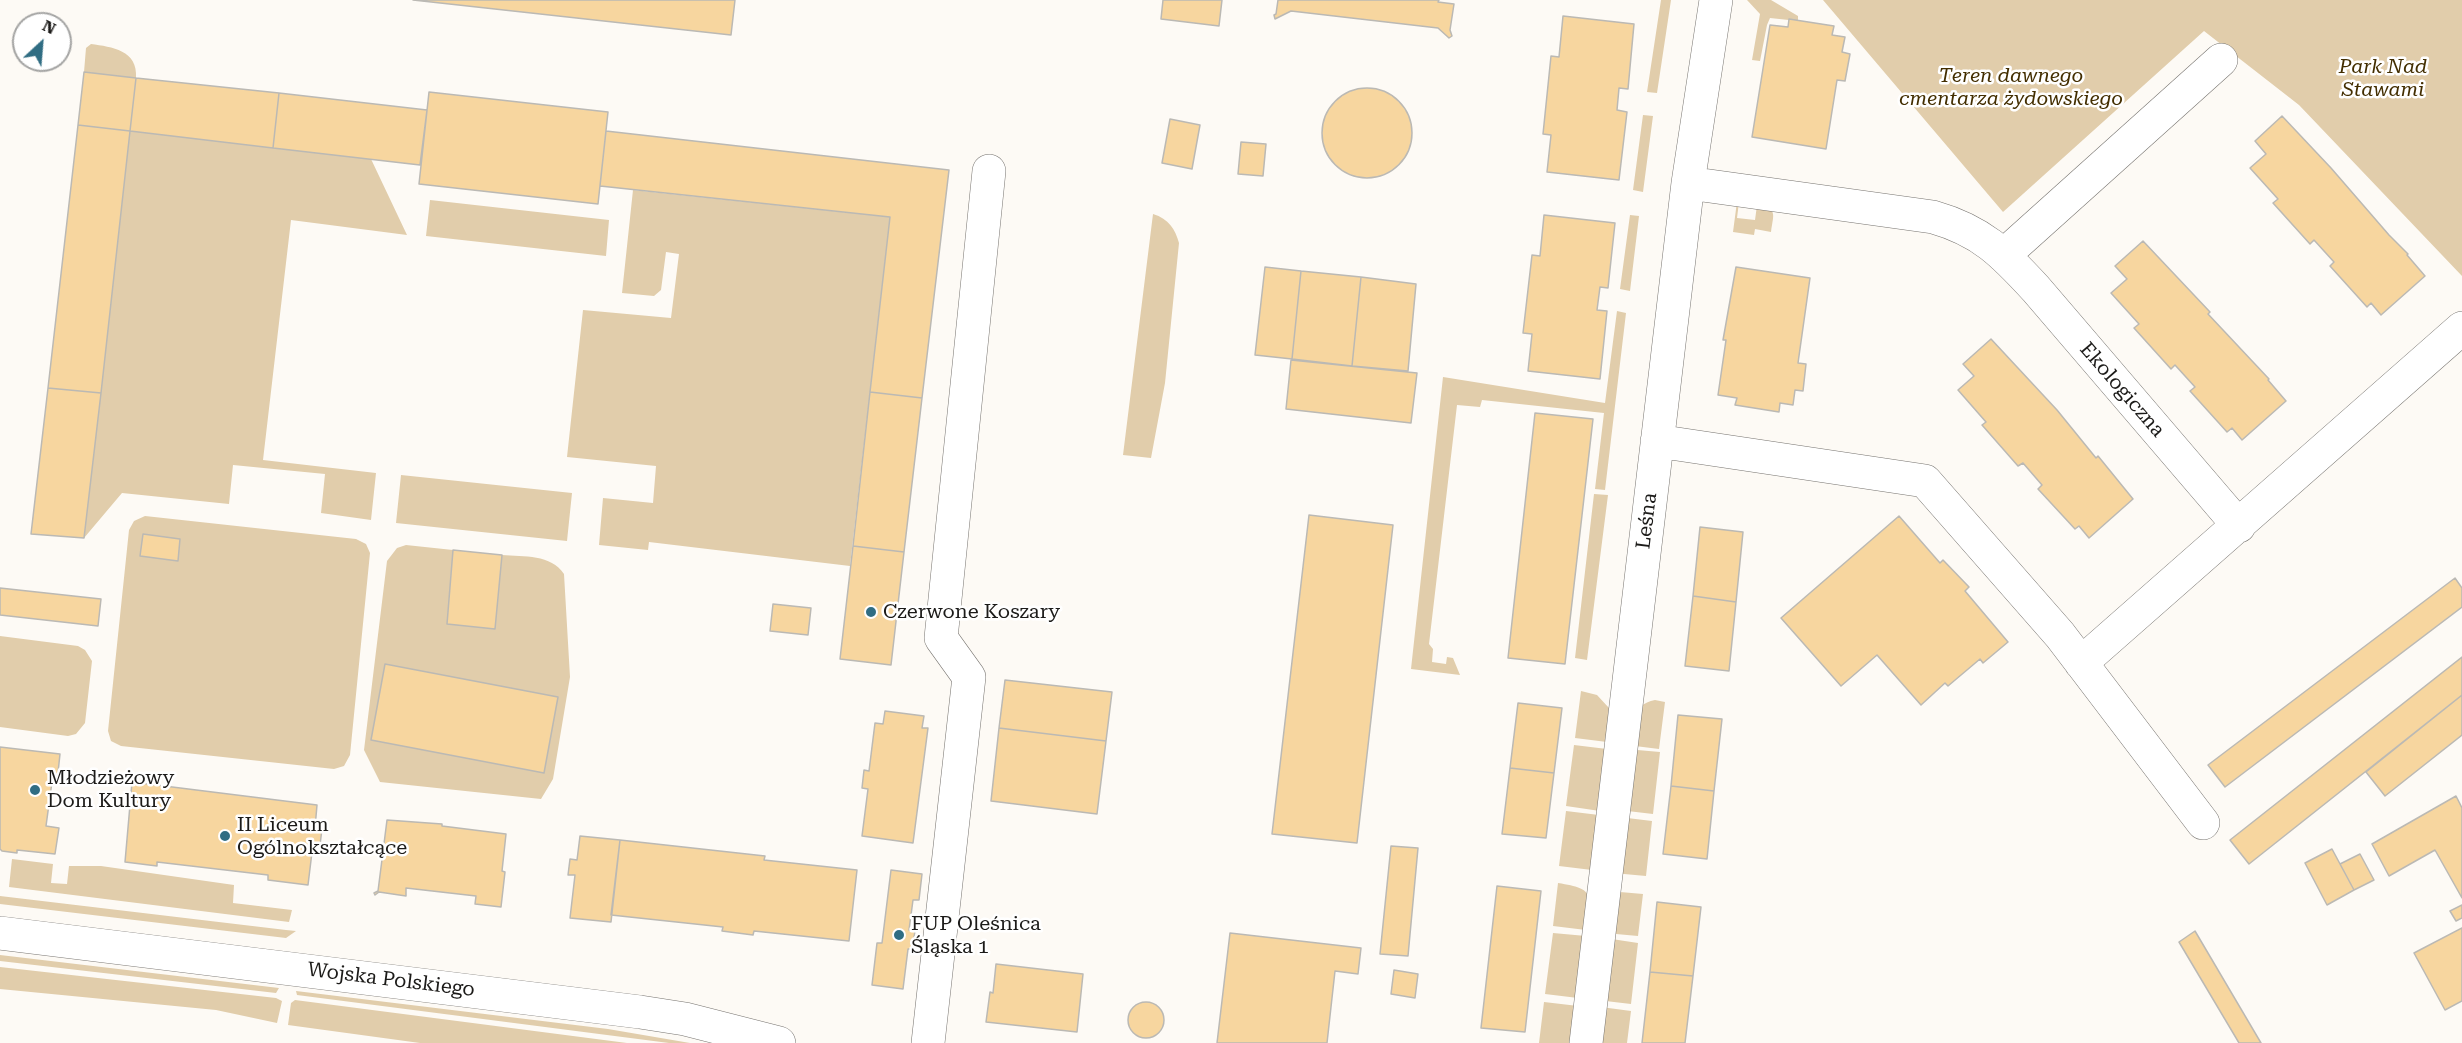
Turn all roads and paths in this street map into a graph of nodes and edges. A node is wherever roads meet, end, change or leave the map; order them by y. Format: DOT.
graph roads {
  1 [pos="1716,0"];
  2 [pos="2221,60"];
  3 [pos="988,171"];
  4 [pos="1688,183"];
  5 [pos="2004,255"];
  6 [pos="2462,328"];
  7 [pos="1657,441"];
  8 [pos="2239,526"];
  9 [pos="2081,663"];
  10 [pos="2203,823"];
  11 [pos="0,933"];
  12 [pos="779,1043"];
  13 [pos="928,1043"];
  14 [pos="1586,1043"];
  1 -- 4 [label="street, Leśna"];
  2 -- 5 [label="street"];
  3 -- 13 [label="street"];
  4 -- 5 [label="street, Ekologiczna"];
  4 -- 7 [label="street, Leśna"];
  5 -- 8 [label="street, Ekologiczna"];
  6 -- 8 [label="street"];
  7 -- 9 [label="street"];
  7 -- 14 [label="street, Leśna"];
  8 -- 9 [label="street"];
  9 -- 10 [label="street"];
  11 -- 12 [label="street, Wojska Polskiego"];
}
